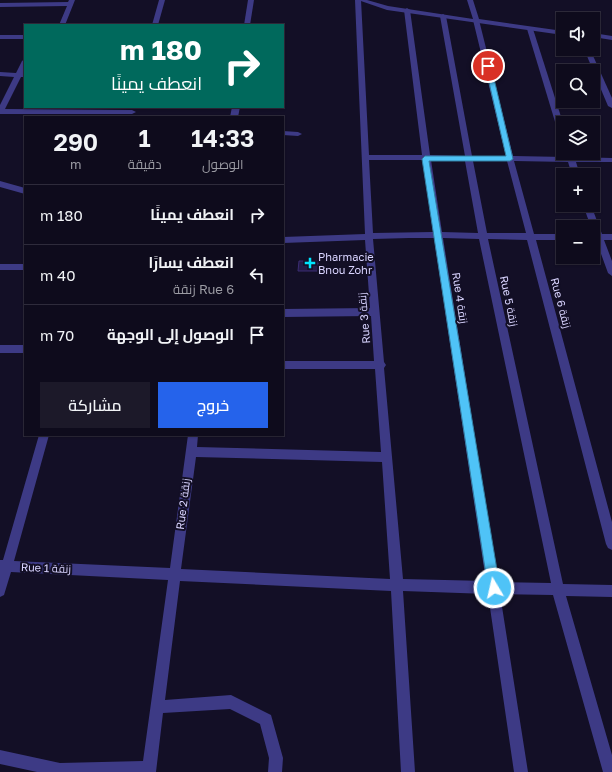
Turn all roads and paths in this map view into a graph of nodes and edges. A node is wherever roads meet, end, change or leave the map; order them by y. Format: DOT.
graph roads {
  1 [pos="162,0"];
  2 [pos="251,0"];
  3 [pos="358,0"];
  4 [pos="362,0"];
  5 [pos="470,0"];
  6 [pos="71,2"];
  7 [pos="0,5"];
  8 [pos="407,10"];
  9 [pos="443,16"];
  10 [pos="476,20"];
  11 [pos="62,24"];
  12 [pos="155,24"];
  13 [pos="247,24"];
  14 [pos="530,29"];
  15 [pos="556,32"];
  16 [pos="600,36"];
  17 [pos="0,37"];
  18 [pos="24,37"];
  19 [pos="612,38"];
  20 [pos="589,56"];
  21 [pos="0,74"];
  22 [pos="22,74"];
  23 [pos="612,106"];
  24 [pos="0,112"];
  25 [pos="132,112"];
  26 [pos="64,114"];
  27 [pos="557,116"];
  28 [pos="284,133"];
  29 [pos="298,134"];
  30 [pos="365,157"];
  31 [pos="556,157"];
  32 [pos="425,159"];
  33 [pos="468,159"];
  34 [pos="510,159"];
  35 [pos="600,159"];
  36 [pos="612,160"];
  37 [pos="0,184"];
  38 [pos="24,191"];
  39 [pos="438,235"];
  40 [pos="484,236"];
  41 [pos="369,237"];
  42 [pos="532,237"];
  43 [pos="556,237"];
  44 [pos="600,237"];
  45 [pos="612,237"];
  46 [pos="284,240"];
  47 [pos="600,246"];
  48 [pos="0,267"];
  49 [pos="24,267"];
  50 [pos="612,273"];
  51 [pos="376,312"];
  52 [pos="284,313"];
  53 [pos="0,349"];
  54 [pos="24,349"];
  55 [pos="284,365"];
  56 [pos="380,365"];
  57 [pos="44,436"];
  58 [pos="193,436"];
  59 [pos="190,452"];
  60 [pos="387,456"];
  61 [pos="612,544"];
  62 [pos="3,566"];
  63 [pos="174,574"];
  64 [pos="397,585"];
  65 [pos="494,588"];
  66 [pos="558,590"];
  67 [pos="0,591"];
  68 [pos="612,591"];
  69 [pos="158,706"];
  70 [pos="0,757"];
  71 [pos="149,770"];
  72 [pos="275,772"];
  73 [pos="408,772"];
  74 [pos="521,772"];
  75 [pos="610,772"];
  1 -- 12 [label="street"];
  2 -- 13 [label="street"];
  3 -- 30 [label="street, Rue 3 زنقة"];
  4 -- 8 [label="lane"];
  5 -- 10 [label="lane"];
  6 -- 7 [label="street"];
  6 -- 11 [label="street"];
  8 -- 9 [label="lane"];
  8 -- 32 [label="street, Rue 4 زنقة"];
  9 -- 10 [label="lane"];
  9 -- 33 [label="street, Rue 5 زنقة"];
  10 -- 14 [label="lane"];
  10 -- 34 [label="street, Rue 6 زنقة"];
  14 -- 15 [label="lane"];
  14 -- 27 [label="street"];
  16 -- 19 [label="lane"];
  17 -- 18 [label="street"];
  20 -- 23 [label="street"];
  21 -- 22 [label="street"];
  22 -- 24 [label="street"];
  24 -- 26 [label="street"];
  25 -- 26 [label="street"];
  28 -- 29 [label="street"];
  30 -- 32 [label="street"];
  30 -- 41 [label="street, Rue 3 زنقة"];
  31 -- 34 [label="street"];
  32 -- 33 [label="street"];
  32 -- 39 [label="street, Rue 4 زنقة"];
  33 -- 34 [label="street"];
  33 -- 40 [label="street, Rue 5 زنقة"];
  34 -- 42 [label="street, Rue 6 زنقة"];
  35 -- 36 [label="street"];
  37 -- 38 [label="street"];
  39 -- 40 [label="street"];
  39 -- 41 [label="street"];
  39 -- 65 [label="street, Rue 4 زنقة"];
  40 -- 42 [label="street"];
  40 -- 66 [label="street, Rue 5 زنقة"];
  41 -- 46 [label="street"];
  41 -- 51 [label="street, Rue 3 زنقة"];
  42 -- 43 [label="street"];
  42 -- 61 [label="street, Rue 6 زنقة"];
  44 -- 45 [label="street"];
  47 -- 50 [label="street"];
  48 -- 49 [label="street"];
  51 -- 52 [label="street"];
  51 -- 56 [label="street, Rue 3 زنقة"];
  53 -- 54 [label="street"];
  55 -- 56 [label="street"];
  56 -- 60 [label="street, Rue 3 زنقة"];
  57 -- 62 [label="street, Rue 1 زنقة"];
  58 -- 59 [label="street, Rue 2 زنقة"];
  59 -- 60 [label="street"];
  59 -- 63 [label="street, Rue 2 زنقة"];
  60 -- 64 [label="street, Rue 3 زنقة"];
  62 -- 63 [label="street, Rue 1 زنقة"];
  62 -- 67 [label="street"];
  63 -- 64 [label="street, Rue 1 زنقة"];
  63 -- 69 [label="street, Rue 2 زنقة"];
  64 -- 65 [label="street, Rue 1 زنقة"];
  64 -- 73 [label="street, Rue 3 زنقة"];
  65 -- 66 [label="street, Rue 1 زنقة"];
  65 -- 74 [label="street, Rue 4 زنقة"];
  66 -- 68 [label="street, Rue 1 زنقة"];
  66 -- 75 [label="street, Rue 5 زنقة"];
  69 -- 71 [label="street, Rue 2 زنقة"];
  69 -- 72 [label="street"];
  70 -- 71 [label="street"];
}
